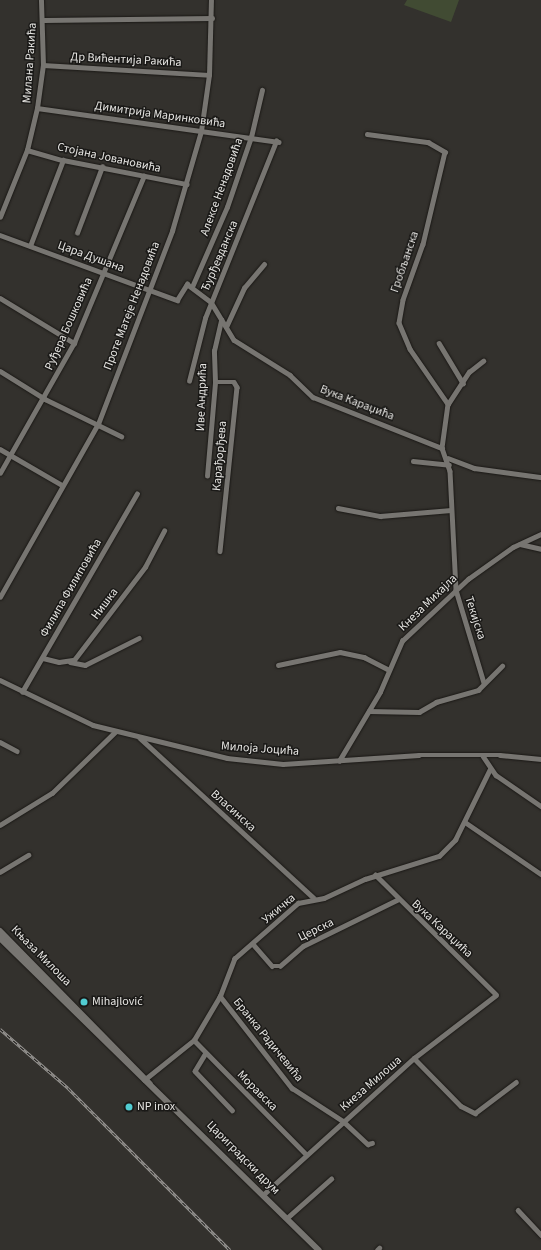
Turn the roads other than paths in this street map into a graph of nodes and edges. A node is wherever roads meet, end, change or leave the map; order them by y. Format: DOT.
graph roads {
  1 [pos="41,0"];
  2 [pos="211,0"];
  3 [pos="212,18"];
  4 [pos="44,20"];
  5 [pos="43,65"];
  6 [pos="209,75"];
  7 [pos="262,90"];
  8 [pos="37,108"];
  9 [pos="201,131"];
  10 [pos="367,134"];
  11 [pos="251,137"];
  12 [pos="278,142"];
  13 [pos="27,150"];
  14 [pos="63,160"];
  15 [pos="102,167"];
  16 [pos="144,176"];
  17 [pos="188,184"];
  18 [pos="0,217"];
  19 [pos="77,233"];
  20 [pos="0,235"];
  21 [pos="30,246"];
  22 [pos="264,264"];
  23 [pos="103,272"];
  24 [pos="192,287"];
  25 [pos="148,289"];
  26 [pos="0,298"];
  27 [pos="211,302"];
  28 [pos="221,320"];
  29 [pos="226,327"];
  30 [pos="74,343"];
  31 [pos="439,343"];
  32 [pos="483,361"];
  33 [pos="0,371"];
  34 [pos="189,381"];
  35 [pos="215,382"];
  36 [pos="463,383"];
  37 [pos="45,399"];
  38 [pos="448,404"];
  39 [pos="98,424"];
  40 [pos="121,436"];
  41 [pos="442,448"];
  42 [pos="0,449"];
  43 [pos="11,455"];
  44 [pos="448,458"];
  45 [pos="413,460"];
  46 [pos="449,465"];
  47 [pos="0,473"];
  48 [pos="207,476"];
  49 [pos="541,478"];
  50 [pos="62,485"];
  51 [pos="136,494"];
  52 [pos="338,508"];
  53 [pos="451,510"];
  54 [pos="164,531"];
  55 [pos="541,534"];
  56 [pos="520,544"];
  57 [pos="541,549"];
  58 [pos="220,551"];
  59 [pos="456,590"];
  60 [pos="0,597"];
  61 [pos="138,638"];
  62 [pos="43,658"];
  63 [pos="70,662"];
  64 [pos="278,665"];
  65 [pos="502,666"];
  66 [pos="389,670"];
  67 [pos="0,680"];
  68 [pos="484,683"];
  69 [pos="22,692"];
  70 [pos="369,710"];
  71 [pos="115,732"];
  72 [pos="140,738"];
  73 [pos="0,742"];
  74 [pos="16,751"];
  75 [pos="484,756"];
  76 [pos="541,759"];
  77 [pos="339,761"];
  78 [pos="490,769"];
  79 [pos="541,806"];
  80 [pos="465,822"];
  81 [pos="0,825"];
  82 [pos="28,854"];
  83 [pos="0,872"];
  84 [pos="541,874"];
  85 [pos="375,875"];
  86 [pos="314,898"];
  87 [pos="397,900"];
  88 [pos="0,931"];
  89 [pos="0,938"];
  90 [pos="253,944"];
  91 [pos="220,996"];
  92 [pos="496,996"];
  93 [pos="194,1040"];
  94 [pos="117,1050"];
  95 [pos="206,1054"];
  96 [pos="414,1058"];
  97 [pos="145,1079"];
  98 [pos="516,1082"];
  99 [pos="232,1110"];
  100 [pos="343,1121"];
  101 [pos="372,1143"];
  102 [pos="306,1154"];
  103 [pos="331,1179"];
  104 [pos="264,1194"];
  105 [pos="518,1210"];
  106 [pos="287,1218"];
  107 [pos="541,1235"];
  108 [pos="319,1250"];
  1 -- 4 [label="street, Милана Ракића"];
  2 -- 3 [label="street, Проте Матеје Ненадовића"];
  3 -- 4 [label="street"];
  3 -- 6 [label="street, Проте Матеје Ненадовића"];
  4 -- 5 [label="street, Милана Ракића"];
  5 -- 6 [label="street, Др Вићентија Ракића"];
  5 -- 8 [label="street, Милана Ракића"];
  6 -- 9 [label="street, Проте Матеје Ненадовића"];
  7 -- 11 [label="street, Алексе Ненадовића"];
  8 -- 9 [label="street, Димитрија Маринковића"];
  8 -- 13 [label="street, Милана Ракића"];
  9 -- 11 [label="street, Димитрија Маринковића"];
  9 -- 17 [label="street, Проте Матеје Ненадовића"];
  10 -- 38 [label="street, Гробљанска"];
  11 -- 12 [label="street, Димитрија Маринковића"];
  11 -- 24 [label="street, Алексе Ненадовића"];
  12 -- 27 [label="street, Ђурђевданска"];
  13 -- 14 [label="street, Стојана Јовановића"];
  13 -- 18 [label="street, Милана Ракића"];
  14 -- 15 [label="street, Стојана Јовановића"];
  14 -- 21 [label="street"];
  15 -- 16 [label="street, Стојана Јовановића"];
  15 -- 19 [label="street"];
  16 -- 17 [label="street, Стојана Јовановића"];
  16 -- 23 [label="street, Руђера Бошковића"];
  17 -- 25 [label="street, Проте Матеје Ненадовића"];
  20 -- 21 [label="street, Цара Душана"];
  21 -- 23 [label="street, Цара Душана"];
  22 -- 29 [label="street"];
  23 -- 25 [label="street, Цара Душана"];
  23 -- 30 [label="street, Руђера Бошковића"];
  24 -- 25 [label="street, Цара Душана"];
  24 -- 27 [label="street, Вука Караџића"];
  25 -- 39 [label="street, Проте Матеје Ненадовића"];
  26 -- 30 [label="street"];
  27 -- 28 [label="street, Вука Караџића"];
  27 -- 34 [label="street, Ђурђевданска"];
  28 -- 29 [label="street, Вука Караџића"];
  28 -- 35 [label="street, Иве Андрића"];
  29 -- 41 [label="street, Вука Караџића"];
  30 -- 37 [label="street, Руђера Бошковића"];
  31 -- 36 [label="street"];
  32 -- 36 [label="street"];
  33 -- 37 [label="street"];
  35 -- 48 [label="street, Иве Андрића"];
  35 -- 58 [label="street, Карађорђева"];
  36 -- 38 [label="street"];
  37 -- 39 [label="street"];
  37 -- 43 [label="street, Руђера Бошковића"];
  38 -- 41 [label="street"];
  39 -- 40 [label="street"];
  39 -- 50 [label="street, Проте Матеје Ненадовића"];
  41 -- 44 [label="street"];
  42 -- 43 [label="street"];
  43 -- 47 [label="street, Руђера Бошковића"];
  43 -- 50 [label="street"];
  44 -- 46 [label="street, Текијска"];
  44 -- 49 [label="street"];
  45 -- 46 [label="street"];
  46 -- 53 [label="street, Текијска"];
  50 -- 60 [label="street, Проте Матеје Ненадовића"];
  51 -- 62 [label="street, Филипа Филиповића"];
  52 -- 53 [label="street"];
  53 -- 59 [label="street, Текијска"];
  54 -- 63 [label="street, Нишка"];
  55 -- 56 [label="street, Кнеза Михајла"];
  56 -- 57 [label="street"];
  56 -- 59 [label="street, Кнеза Михајла"];
  59 -- 66 [label="street, Кнеза Михајла"];
  59 -- 68 [label="street, Текијска"];
  61 -- 63 [label="street"];
  62 -- 63 [label="street"];
  62 -- 69 [label="street, Филипа Филиповића"];
  64 -- 66 [label="street"];
  65 -- 68 [label="street"];
  66 -- 70 [label="street, Кнеза Михајла"];
  67 -- 69 [label="street, Милоја Јоцића"];
  68 -- 70 [label="street"];
  69 -- 71 [label="street, Милоја Јоцића"];
  70 -- 77 [label="street, Кнеза Михајла"];
  71 -- 72 [label="street, Милоја Јоцића"];
  71 -- 81 [label="street"];
  72 -- 77 [label="street, Милоја Јоцића"];
  72 -- 86 [label="street, Власинска"];
  73 -- 74 [label="street"];
  75 -- 76 [label="street, Милоја Јоцића"];
  75 -- 77 [label="street, Милоја Јоцића"];
  75 -- 78 [label="street"];
  78 -- 79 [label="street"];
  78 -- 80 [label="street, Ужичка"];
  80 -- 84 [label="street"];
  80 -- 85 [label="street, Ужичка"];
  82 -- 83 [label="street"];
  85 -- 86 [label="street, Ужичка"];
  85 -- 87 [label="street, Вука Караџића"];
  86 -- 90 [label="street, Ужичка"];
  87 -- 90 [label="street, Церска"];
  87 -- 92 [label="street, Вука Караџића"];
  88 -- 94 [label="main road, Књаза Милоша"];
  89 -- 94 [label="main road, Књаза Милоша"];
  90 -- 91 [label="street, Ужичка"];
  91 -- 93 [label="street, Ужичка"];
  91 -- 100 [label="street, Бранка Радичевића"];
  92 -- 96 [label="street, Кнеза Милоша"];
  93 -- 95 [label="street, Моравска"];
  93 -- 97 [label="street, Ужичка"];
  94 -- 97 [label="main road, Цариградски друм"];
  95 -- 99 [label="street"];
  95 -- 102 [label="street, Моравска"];
  96 -- 98 [label="street"];
  96 -- 100 [label="street, Кнеза Милоша"];
  97 -- 104 [label="main road, Цариградски друм"];
  100 -- 101 [label="street, Бранка Радичевића"];
  100 -- 102 [label="street, Кнеза Милоша"];
  102 -- 104 [label="street, Кнеза Милоша"];
  103 -- 106 [label="street"];
  104 -- 106 [label="main road, Цариградски друм"];
  105 -- 107 [label="street"];
  106 -- 108 [label="main road, Цариградски друм"];
}
